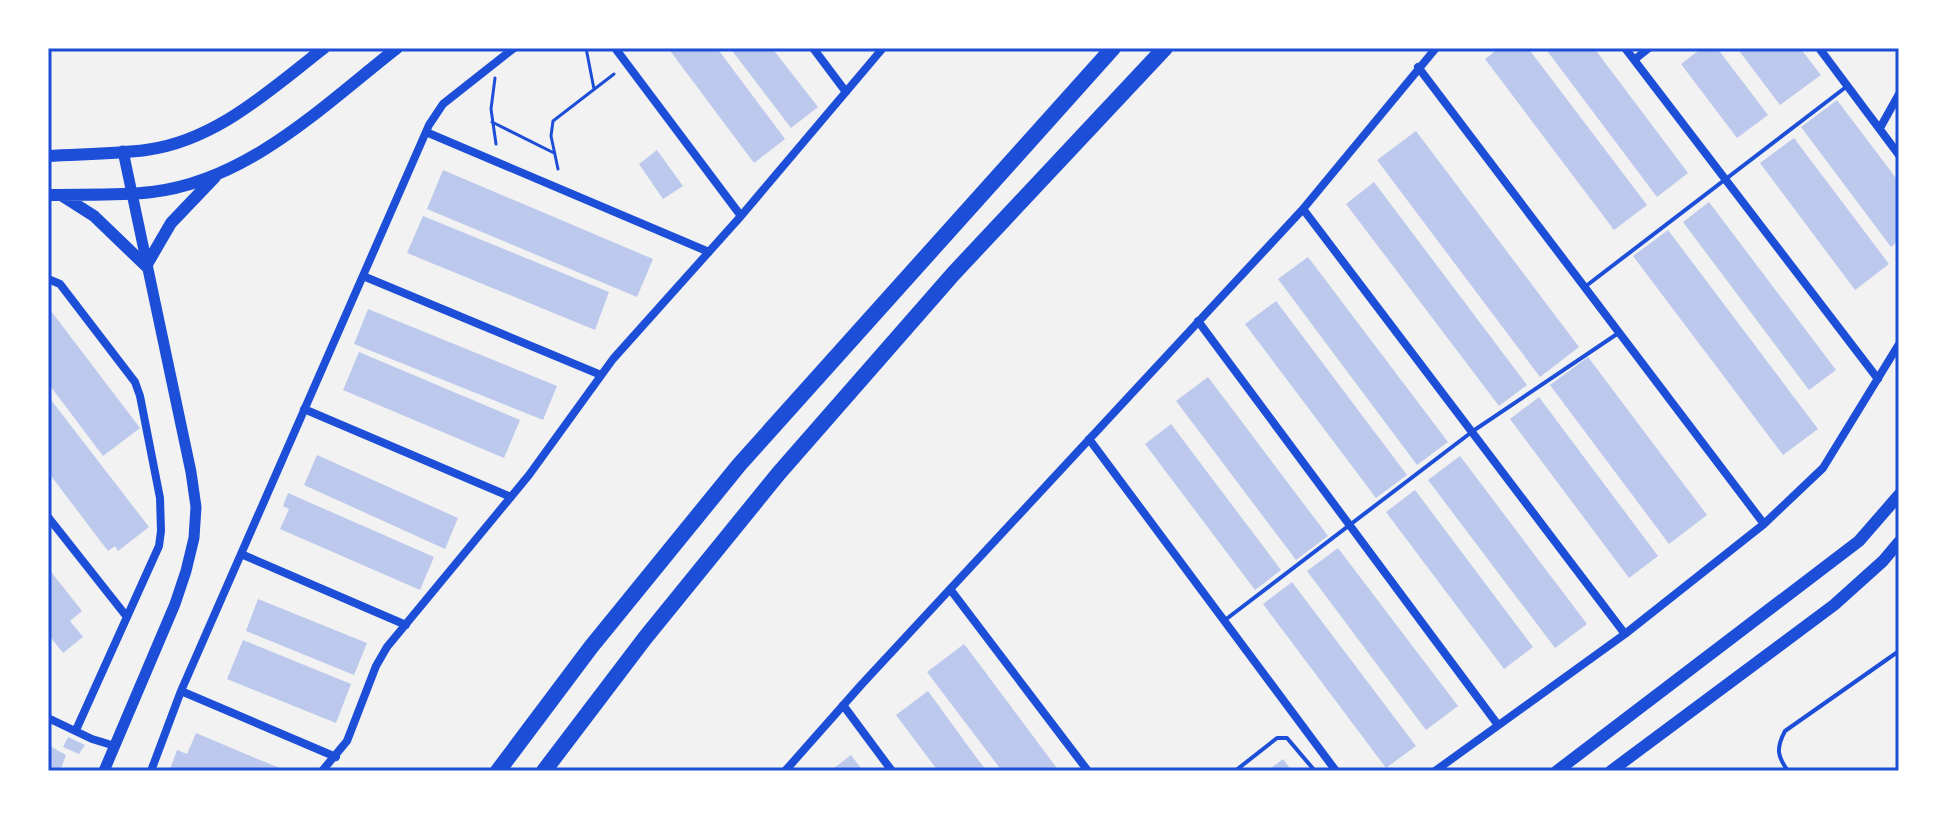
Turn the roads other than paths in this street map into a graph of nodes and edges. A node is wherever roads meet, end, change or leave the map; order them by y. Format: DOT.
graph roads {
  1 [pos="324,48"];
  2 [pos="397,48"];
  3 [pos="514,48"];
  4 [pos="615,48"];
  5 [pos="813,48"];
  6 [pos="883,48"];
  7 [pos="1113,48"];
  8 [pos="1165,48"];
  9 [pos="1436,48"];
  10 [pos="1625,48"];
  11 [pos="1649,48"];
  12 [pos="1819,48"];
  13 [pos="1634,60"];
  14 [pos="1418,67"];
  15 [pos="1847,86"];
  16 [pos="846,92"];
  17 [pos="1899,94"];
  18 [pos="1880,128"];
  19 [pos="426,132"];
  20 [pos="123,151"];
  21 [pos="1899,155"];
  22 [pos="48,156"];
  23 [pos="220,173"];
  24 [pos="1724,180"];
  25 [pos="131,193"];
  26 [pos="54,195"];
  27 [pos="1303,209"];
  28 [pos="741,216"];
  29 [pos="709,252"];
  30 [pos="146,266"];
  31 [pos="363,276"];
  32 [pos="48,279"];
  33 [pos="1584,288"];
  34 [pos="1198,321"];
  35 [pos="1619,333"];
  36 [pos="1899,344"];
  37 [pos="601,375"];
  38 [pos="1878,379"];
  39 [pos="304,409"];
  40 [pos="1473,431"];
  41 [pos="1089,439"];
  42 [pos="1899,495"];
  43 [pos="511,497"];
  44 [pos="48,517"];
  45 [pos="1764,524"];
  46 [pos="1351,525"];
  47 [pos="1899,542"];
  48 [pos="241,554"];
  49 [pos="950,589"];
  50 [pos="127,617"];
  51 [pos="1225,620"];
  52 [pos="406,625"];
  53 [pos="1625,634"];
  54 [pos="1899,651"];
  55 [pos="181,691"];
  56 [pos="843,705"];
  57 [pos="48,718"];
  58 [pos="1498,725"];
  59 [pos="76,730"];
  60 [pos="115,746"];
  61 [pos="336,757"];
  62 [pos="104,771"];
  63 [pos="151,771"];
  64 [pos="322,771"];
  65 [pos="498,771"];
  66 [pos="544,771"];
  67 [pos="785,771"];
  68 [pos="892,771"];
  69 [pos="1088,771"];
  70 [pos="1235,771"];
  71 [pos="1315,771"];
  72 [pos="1336,771"];
  73 [pos="1435,771"];
  74 [pos="1557,771"];
  75 [pos="1611,771"];
  76 [pos="1788,771"];
  1 -- 20 [label="main road"];
  2 -- 23 [label="main road"];
  3 -- 19 [label="street"];
  4 -- 28 [label="street"];
  5 -- 16 [label="street"];
  6 -- 16 [label="street"];
  7 -- 65 [label="highway"];
  8 -- 66 [label="highway"];
  9 -- 14 [label="street"];
  10 -- 13 [label="street"];
  11 -- 13 [label="street"];
  12 -- 15 [label="street"];
  13 -- 24 [label="street"];
  14 -- 27 [label="street"];
  14 -- 33 [label="street"];
  15 -- 18 [label="street"];
  15 -- 24 [label="lane"];
  16 -- 28 [label="street"];
  17 -- 18 [label="street"];
  18 -- 21 [label="street"];
  19 -- 29 [label="street"];
  19 -- 31 [label="street"];
  20 -- 22 [label="main road"];
  20 -- 25 [label="street"];
  23 -- 25 [label="main road"];
  23 -- 30 [label="main road"];
  24 -- 33 [label="lane"];
  24 -- 38 [label="street"];
  25 -- 26 [label="main road"];
  25 -- 30 [label="street"];
  26 -- 30 [label="main road"];
  27 -- 34 [label="street"];
  27 -- 40 [label="street"];
  28 -- 29 [label="street"];
  29 -- 37 [label="street"];
  30 -- 60 [label="street"];
  31 -- 37 [label="street"];
  31 -- 39 [label="street"];
  32 -- 50 [label="street"];
  33 -- 35 [label="street"];
  34 -- 41 [label="street"];
  34 -- 46 [label="street"];
  35 -- 40 [label="lane"];
  35 -- 45 [label="street"];
  36 -- 38 [label="street"];
  37 -- 43 [label="street"];
  38 -- 45 [label="street"];
  39 -- 43 [label="street"];
  39 -- 48 [label="street"];
  40 -- 46 [label="lane"];
  40 -- 53 [label="street"];
  41 -- 49 [label="street"];
  41 -- 51 [label="street"];
  42 -- 74 [label="main road"];
  43 -- 52 [label="street"];
  44 -- 50 [label="street"];
  45 -- 53 [label="street"];
  46 -- 51 [label="lane"];
  46 -- 58 [label="street"];
  47 -- 75 [label="main road"];
  48 -- 52 [label="street"];
  48 -- 55 [label="street"];
  49 -- 56 [label="street"];
  49 -- 69 [label="street"];
  50 -- 59 [label="street"];
  51 -- 72 [label="street"];
  52 -- 61 [label="street"];
  53 -- 58 [label="street"];
  54 -- 76 [label="lane"];
  55 -- 61 [label="street"];
  55 -- 63 [label="street"];
  56 -- 67 [label="street"];
  56 -- 68 [label="street"];
  57 -- 59 [label="street"];
  58 -- 73 [label="street"];
  59 -- 60 [label="street"];
  60 -- 62 [label="street"];
  61 -- 64 [label="street"];
  70 -- 71 [label="lane"];
}
